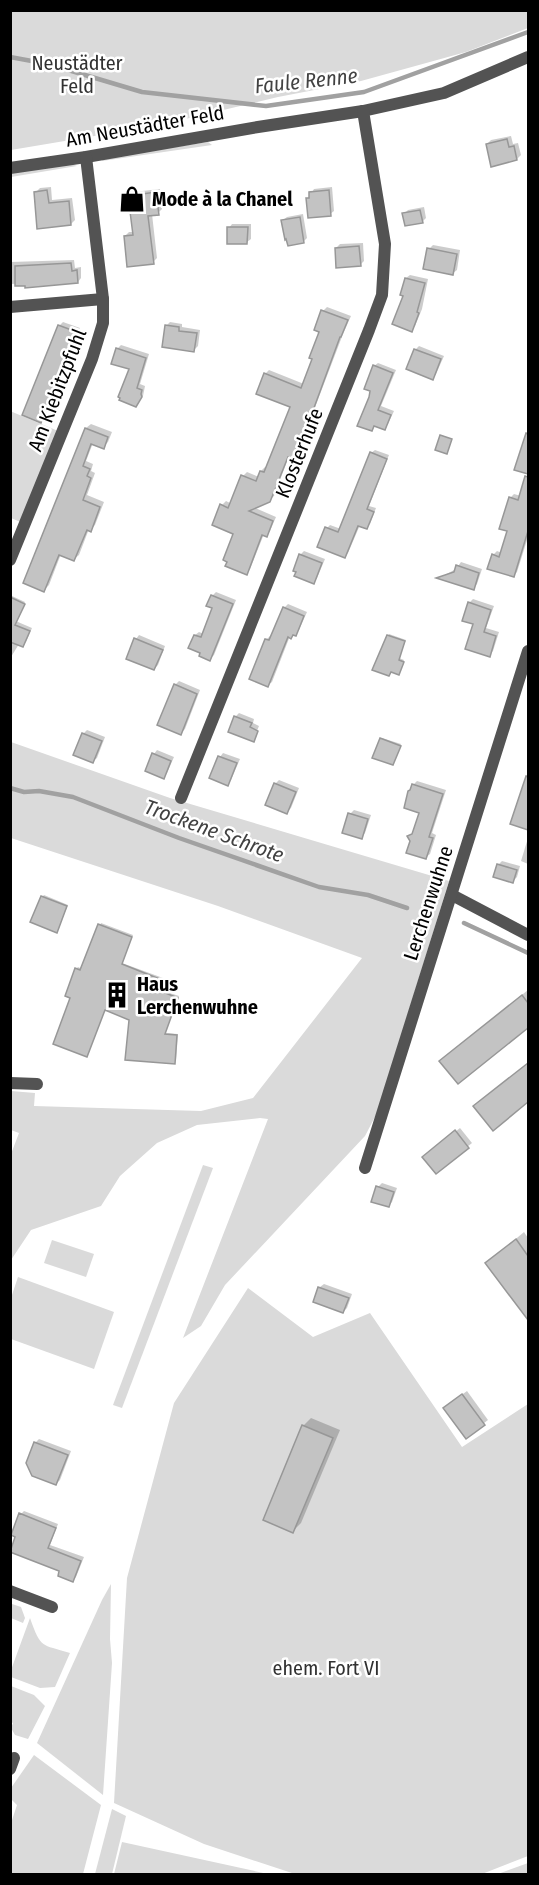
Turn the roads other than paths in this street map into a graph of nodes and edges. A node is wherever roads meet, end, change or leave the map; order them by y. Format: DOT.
graph roads {
  1 [pos="528,57"];
  2 [pos="363,111"];
  3 [pos="86,157"];
  4 [pos="10,168"];
  5 [pos="103,299"];
  6 [pos="10,307"];
  7 [pos="10,560"];
  8 [pos="528,651"];
  9 [pos="181,798"];
  10 [pos="452,895"];
  11 [pos="528,935"];
  12 [pos="10,1083"];
  13 [pos="37,1084"];
  14 [pos="365,1168"];
  15 [pos="10,1592"];
  16 [pos="52,1607"];
  1 -- 2 [label="street, Am Neustädter Feld"];
  2 -- 3 [label="street, Am Neustädter Feld"];
  2 -- 9 [label="street, Klosterhufe"];
  3 -- 4 [label="street, Am Neustädter Feld"];
  3 -- 5 [label="street, Am Kiebitzpfuhl"];
  5 -- 6 [label="street, Am Kiebitzpfuhl"];
  5 -- 7 [label="street, Am Kiebitzpfuhl"];
  8 -- 10 [label="street, Lerchenwuhne"];
  10 -- 11 [label="street"];
  10 -- 14 [label="street, Lerchenwuhne"];
  12 -- 13 [label="street"];
  15 -- 16 [label="street"];
}
